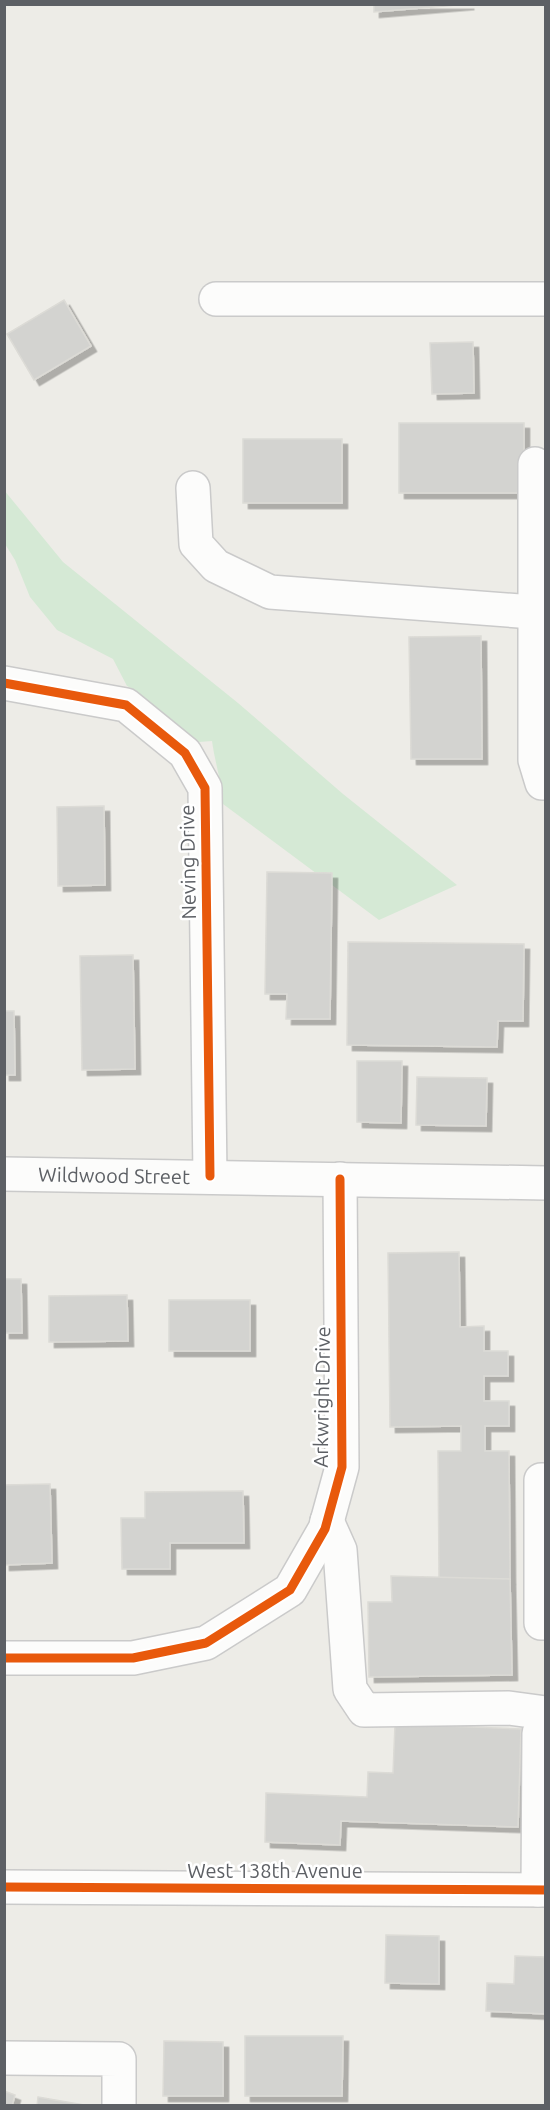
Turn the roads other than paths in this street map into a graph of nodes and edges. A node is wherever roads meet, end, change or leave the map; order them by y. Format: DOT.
graph roads {
  1 [pos="216,299"];
  2 [pos="546,299"];
  3 [pos="535,464"];
  4 [pos="193,489"];
  5 [pos="540,548"];
  6 [pos="540,613"];
  7 [pos="4,683"];
  8 [pos="546,783"];
  9 [pos="4,1174"];
  10 [pos="210,1176"];
  11 [pos="340,1179"];
  12 [pos="546,1183"];
  13 [pos="546,1480"];
  14 [pos="327,1521"];
  15 [pos="546,1623"];
  16 [pos="4,1658"];
  17 [pos="546,1713"];
  18 [pos="546,1722"];
  19 [pos="4,1887"];
  20 [pos="542,1890"];
  21 [pos="4,2058"];
  22 [pos="119,2106"];
  1 -- 2 [label="street"];
  3 -- 5 [label="street"];
  4 -- 6 [label="street"];
  5 -- 6 [label="street"];
  6 -- 8 [label="street"];
  7 -- 10 [label="street, Neving Drive"];
  9 -- 10 [label="street, Wildwood Street"];
  10 -- 11 [label="street, Wildwood Street"];
  11 -- 12 [label="street, Wildwood Street"];
  11 -- 14 [label="street, Arkwright Drive"];
  13 -- 15 [label="street"];
  14 -- 16 [label="street, Arkwright Drive"];
  14 -- 17 [label="street"];
  18 -- 20 [label="street"];
  19 -- 20 [label="street, West 138th Avenue"];
  21 -- 22 [label="street"];
}
